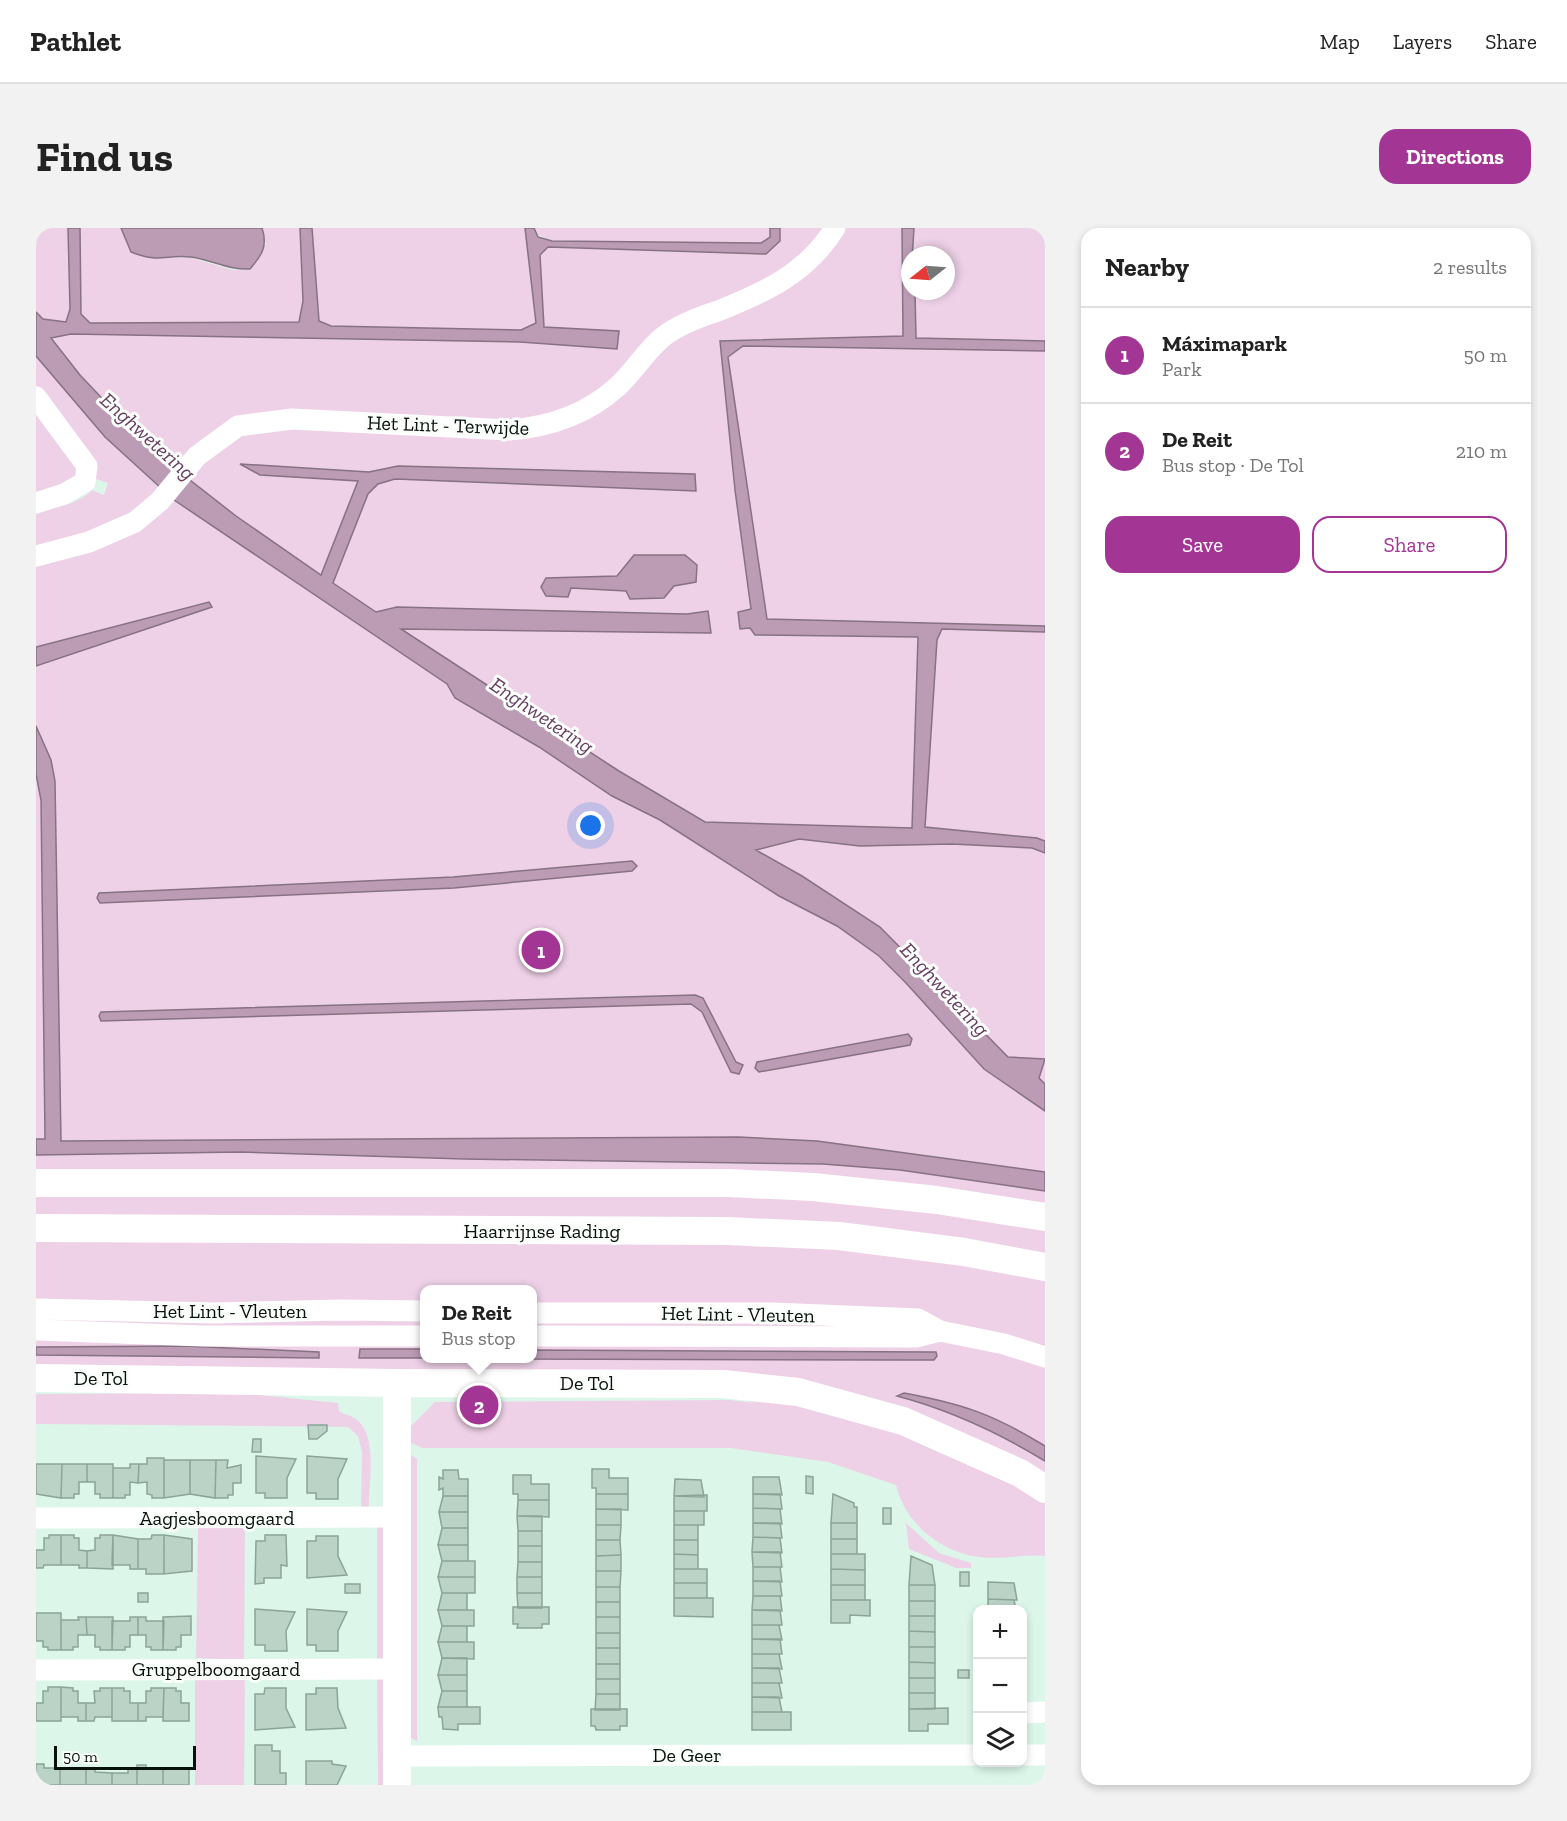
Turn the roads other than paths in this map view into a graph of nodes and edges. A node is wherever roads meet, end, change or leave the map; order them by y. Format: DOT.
graph roads {
  1 [pos="835,228"];
  2 [pos="36,397"];
  3 [pos="36,503"];
  4 [pos="36,556"];
  5 [pos="36,1183"];
  6 [pos="1045,1217"];
  7 [pos="36,1228"];
  8 [pos="1045,1267"];
  9 [pos="43,1309"];
  10 [pos="341,1310"];
  11 [pos="420,1311"];
  12 [pos="537,1313"];
  13 [pos="773,1313"];
  14 [pos="42,1330"];
  15 [pos="940,1331"];
  16 [pos="341,1336"];
  17 [pos="420,1336"];
  18 [pos="537,1336"];
  19 [pos="772,1337"];
  20 [pos="1045,1357"];
  21 [pos="36,1378"];
  22 [pos="398,1383"];
  23 [pos="1045,1489"];
  24 [pos="398,1517"];
  25 [pos="36,1518"];
  26 [pos="396,1669"];
  27 [pos="36,1670"];
  28 [pos="1045,1712"];
  29 [pos="1027,1713"];
  30 [pos="973,1755"];
  31 [pos="1027,1755"];
  32 [pos="1045,1755"];
  33 [pos="397,1756"];
  34 [pos="397,1785"];
  1 -- 4 [label="street, Het Lint - Terwijde"];
  2 -- 3 [label="street"];
  5 -- 6 [label="main road"];
  7 -- 8 [label="main road, Haarrijnse Rading"];
  9 -- 10 [label="street, Het Lint - Vleuten"];
  9 -- 14 [label="street"];
  10 -- 11 [label="street, Het Lint - Vleuten"];
  10 -- 16 [label="street"];
  12 -- 13 [label="street, Het Lint - Vleuten"];
  13 -- 15 [label="street, Het Lint - Vleuten"];
  13 -- 19 [label="street"];
  14 -- 16 [label="street, Het Lint - Vleuten"];
  15 -- 19 [label="street, Het Lint - Vleuten"];
  15 -- 20 [label="street, Het Lint - Vleuten"];
  16 -- 17 [label="street, Het Lint - Vleuten"];
  18 -- 19 [label="street, Het Lint - Vleuten"];
  21 -- 22 [label="main road, De Tol"];
  22 -- 23 [label="main road, De Tol"];
  22 -- 24 [label="main road"];
  24 -- 25 [label="street, Aagjesboomgaard"];
  24 -- 26 [label="main road"];
  26 -- 27 [label="street, Gruppelboomgaard"];
  26 -- 33 [label="main road"];
  28 -- 29 [label="street"];
  30 -- 33 [label="street, De Geer"];
  31 -- 32 [label="street"];
  33 -- 34 [label="main road"];
}
